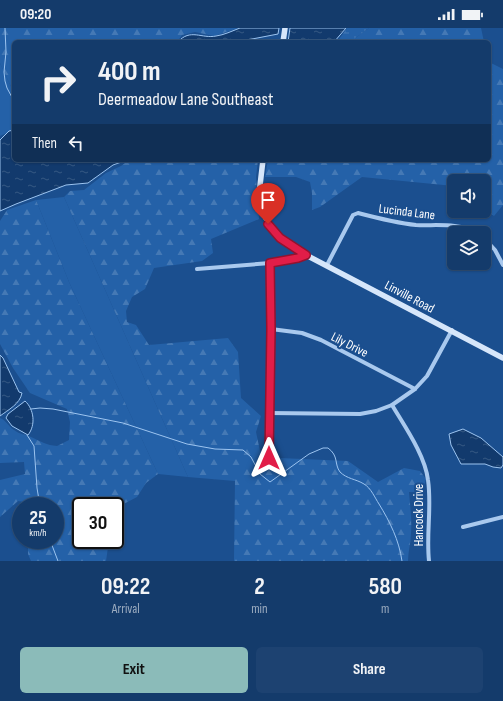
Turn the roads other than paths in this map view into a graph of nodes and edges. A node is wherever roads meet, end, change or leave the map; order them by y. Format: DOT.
graph roads {
  1 [pos="285,28"];
  2 [pos="283,40"];
  3 [pos="263,162"];
  4 [pos="454,226"];
  5 [pos="491,246"];
  6 [pos="306,255"];
  7 [pos="270,263"];
  8 [pos="327,265"];
  9 [pos="503,265"];
  10 [pos="197,269"];
  11 [pos="271,329"];
  12 [pos="452,330"];
  13 [pos="503,358"];
  14 [pos="416,389"];
  15 [pos="392,405"];
  16 [pos="269,413"];
  17 [pos="269,458"];
  18 [pos="503,517"];
  19 [pos="463,527"];
  20 [pos="429,561"];
  1 -- 2 [label="main road"];
  3 -- 6 [label="main road, Linville Road"];
  4 -- 8 [label="street, Lucinda Lane"];
  5 -- 9 [label="street"];
  6 -- 7 [label="street"];
  6 -- 8 [label="main road, Linville Road"];
  7 -- 10 [label="street"];
  7 -- 11 [label="street"];
  8 -- 12 [label="main road, Linville Road"];
  11 -- 14 [label="street, Lily Drive"];
  11 -- 16 [label="street"];
  12 -- 13 [label="main road, Linville Road"];
  12 -- 14 [label="street"];
  14 -- 15 [label="street"];
  15 -- 16 [label="street"];
  15 -- 20 [label="street, Hancock Drive"];
  16 -- 17 [label="street"];
  18 -- 19 [label="street"];
}
